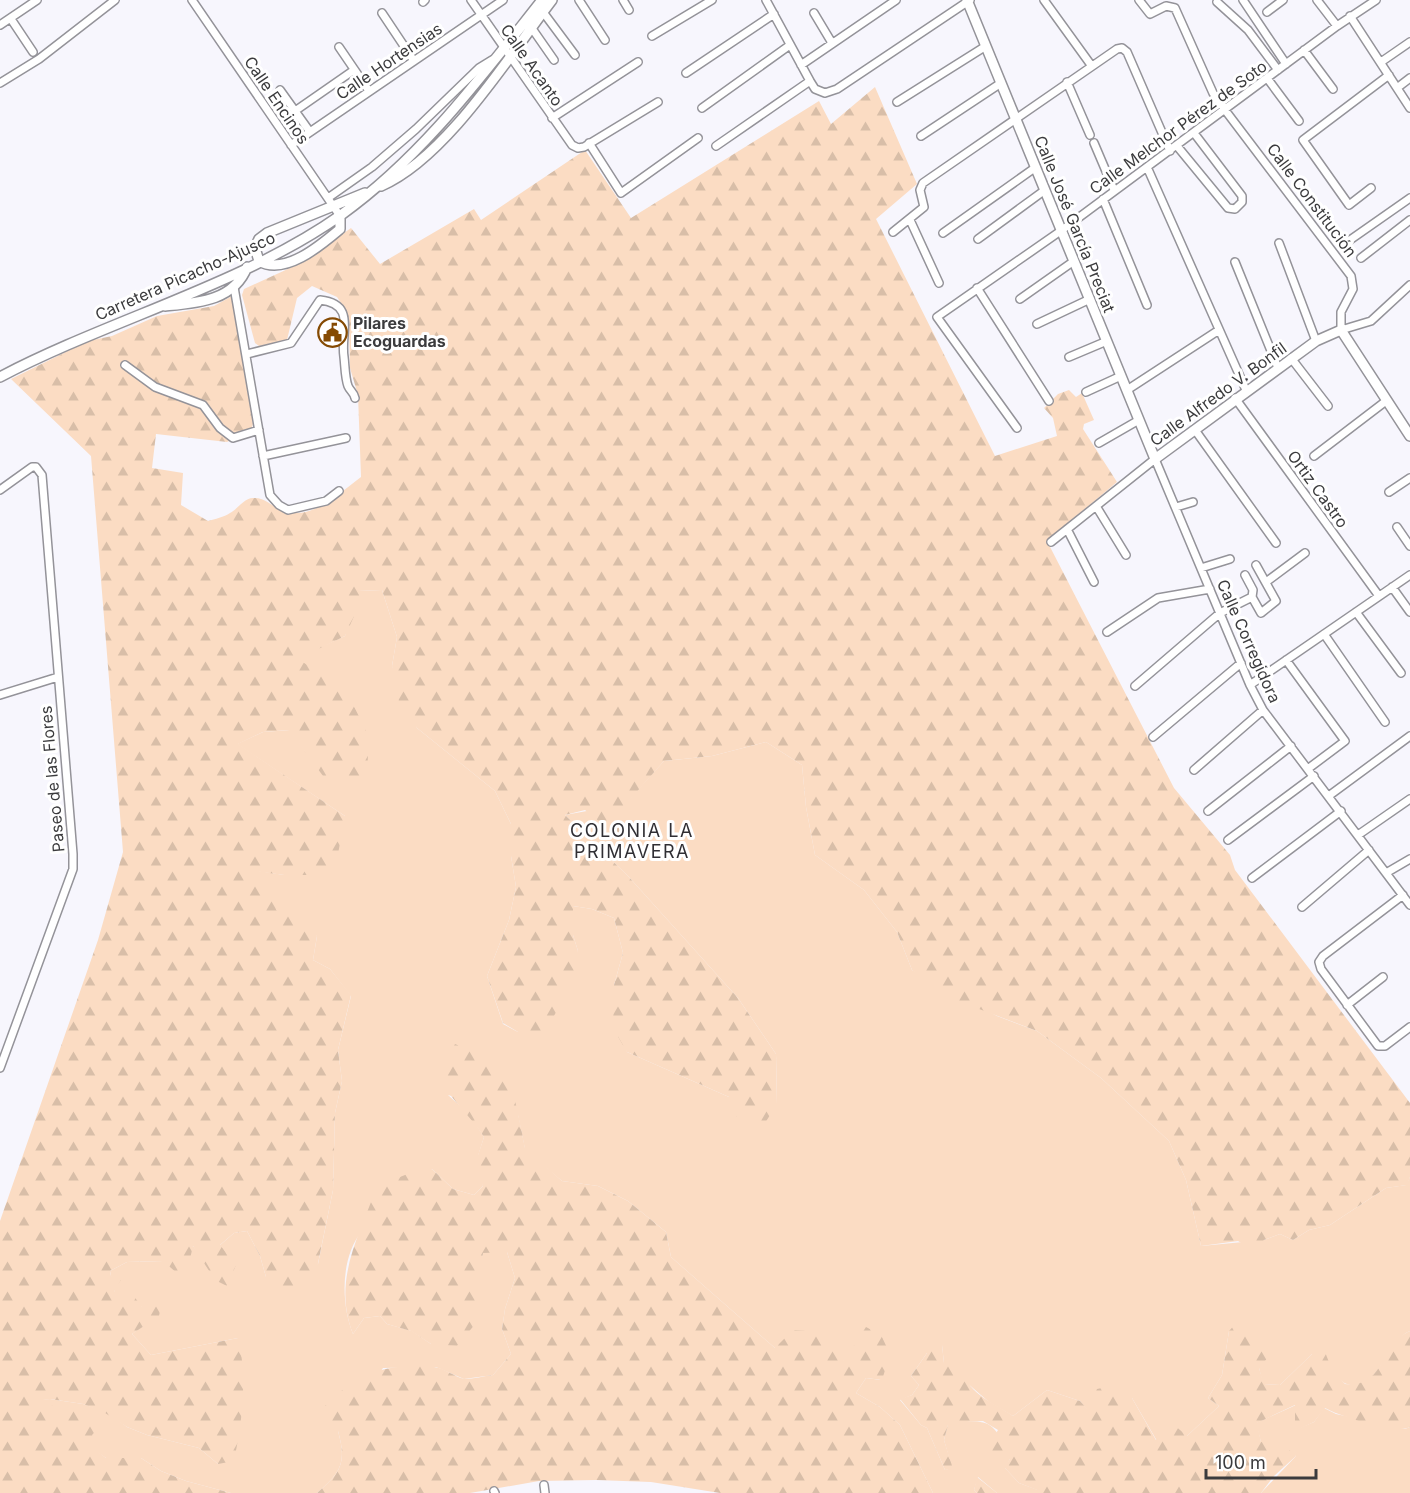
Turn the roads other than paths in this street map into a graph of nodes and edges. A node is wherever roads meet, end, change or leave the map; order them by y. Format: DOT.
graph roads {
  1 [pos="37,0"];
  2 [pos="115,0"];
  3 [pos="192,0"];
  4 [pos="471,0"];
  5 [pos="503,0"];
  6 [pos="542,0"];
  7 [pos="552,0"];
  8 [pos="579,0"];
  9 [pos="622,0"];
  10 [pos="712,0"];
  11 [pos="766,0"];
  12 [pos="897,0"];
  13 [pos="968,0"];
  14 [pos="1044,0"];
  15 [pos="1139,0"];
  16 [pos="1243,0"];
  17 [pos="1283,0"];
  18 [pos="1317,0"];
  19 [pos="1376,0"];
  20 [pos="1217,2"];
  21 [pos="629,10"];
  22 [pos="543,12"];
  23 [pos="1267,12"];
  24 [pos="382,13"];
  25 [pos="814,13"];
  26 [pos="774,14"];
  27 [pos="481,15"];
  28 [pos="1350,16"];
  29 [pos="11,19"];
  30 [pos="0,26"];
  31 [pos="1336,26"];
  32 [pos="531,27"];
  33 [pos="652,36"];
  34 [pos="605,40"];
  35 [pos="1410,42"];
  36 [pos="832,43"];
  37 [pos="790,45"];
  38 [pos="986,46"];
  39 [pos="339,47"];
  40 [pos="1304,50"];
  41 [pos="33,52"];
  42 [pos="506,53"];
  43 [pos="575,55"];
  44 [pos="497,58"];
  45 [pos="554,60"];
  46 [pos="414,61"];
  47 [pos="638,62"];
  48 [pos="1381,62"];
  49 [pos="1286,64"];
  50 [pos="801,65"];
  51 [pos="1091,65"];
  52 [pos="354,70"];
  53 [pos="1278,70"];
  54 [pos="686,73"];
  55 [pos="1389,75"];
  56 [pos="1267,78"];
  57 [pos="1410,78"];
  58 [pos="810,81"];
  59 [pos="1067,82"];
  60 [pos="0,83"];
  61 [pos="1001,83"];
  62 [pos="1397,88"];
  63 [pos="1333,89"];
  64 [pos="280,90"];
  65 [pos="369,91"];
  66 [pos="658,102"];
  67 [pos="897,102"];
  68 [pos="702,108"];
  69 [pos="1410,108"];
  70 [pos="1225,110"];
  71 [pos="295,111"];
  72 [pos="552,118"];
  73 [pos="1016,119"];
  74 [pos="1299,121"];
  75 [pos="310,132"];
  76 [pos="1194,133"];
  77 [pos="1090,135"];
  78 [pos="921,136"];
  79 [pos="698,138"];
  80 [pos="1094,142"];
  81 [pos="589,143"];
  82 [pos="291,145"];
  83 [pos="716,146"];
  84 [pos="1178,146"];
  85 [pos="1170,151"];
  86 [pos="1036,167"];
  87 [pos="1148,167"];
  88 [pos="1371,188"];
  89 [pos="375,189"];
  90 [pos="1045,190"];
  91 [pos="1114,190"];
  92 [pos="1103,198"];
  93 [pos="1410,198"];
  94 [pos="330,201"];
  95 [pos="340,216"];
  96 [pos="910,220"];
  97 [pos="1410,220"];
  98 [pos="1062,230"];
  99 [pos="892,232"];
  100 [pos="943,233"];
  101 [pos="978,239"];
  102 [pos="1350,240"];
  103 [pos="1279,243"];
  104 [pos="1361,258"];
  105 [pos="260,261"];
  106 [pos="1074,261"];
  107 [pos="1235,262"];
  108 [pos="247,267"];
  109 [pos="939,283"];
  110 [pos="234,287"];
  111 [pos="977,288"];
  112 [pos="1409,288"];
  113 [pos="1089,298"];
  114 [pos="1020,299"];
  115 [pos="1147,304"];
  116 [pos="154,308"];
  117 [pos="1037,324"];
  118 [pos="1220,330"];
  119 [pos="1341,330"];
  120 [pos="1107,341"];
  121 [pos="1316,341"];
  122 [pos="247,354"];
  123 [pos="1069,357"];
  124 [pos="1291,358"];
  125 [pos="125,364"];
  126 [pos="1278,368"];
  127 [pos="1121,376"];
  128 [pos="0,377"];
  129 [pos="1127,390"];
  130 [pos="1246,390"];
  131 [pos="1086,392"];
  132 [pos="355,398"];
  133 [pos="1235,398"];
  134 [pos="1049,401"];
  135 [pos="1386,401"];
  136 [pos="1328,406"];
  137 [pos="1139,420"];
  138 [pos="1017,428"];
  139 [pos="259,430"];
  140 [pos="1195,430"];
  141 [pos="1410,436"];
  142 [pos="346,438"];
  143 [pos="1099,443"];
  144 [pos="263,456"];
  145 [pos="1314,456"];
  146 [pos="1155,459"];
  147 [pos="1410,478"];
  148 [pos="0,490"];
  149 [pos="339,491"];
  150 [pos="1389,492"];
  151 [pos="1193,502"];
  152 [pos="1096,506"];
  153 [pos="1176,507"];
  154 [pos="1397,527"];
  155 [pos="1067,529"];
  156 [pos="1051,542"];
  157 [pos="1276,543"];
  158 [pos="1410,546"];
  159 [pos="1305,554"];
  160 [pos="1126,555"];
  161 [pos="1230,559"];
  162 [pos="1256,565"];
  163 [pos="1201,568"];
  164 [pos="1245,575"];
  165 [pos="1410,575"];
  166 [pos="1094,582"];
  167 [pos="1266,582"];
  168 [pos="1392,587"];
  169 [pos="1210,589"];
  170 [pos="1379,596"];
  171 [pos="1252,597"];
  172 [pos="1356,612"];
  173 [pos="1410,612"];
  174 [pos="1220,613"];
  175 [pos="1107,632"];
  176 [pos="1324,634"];
  177 [pos="1286,660"];
  178 [pos="1241,663"];
  179 [pos="1401,673"];
  180 [pos="58,677"];
  181 [pos="1250,685"];
  182 [pos="1135,686"];
  183 [pos="0,695"];
  184 [pos="1263,710"];
  185 [pos="1385,722"];
  186 [pos="1410,736"];
  187 [pos="1153,737"];
  188 [pos="1290,746"];
  189 [pos="1309,768"];
  190 [pos="1194,770"];
  191 [pos="1314,776"];
  192 [pos="1330,795"];
  193 [pos="1410,799"];
  194 [pos="1208,811"];
  195 [pos="1341,811"];
  196 [pos="1358,835"];
  197 [pos="1228,840"];
  198 [pos="1369,850"];
  199 [pos="1410,860"];
  200 [pos="1386,873"];
  201 [pos="1252,878"];
  202 [pos="1403,896"];
  203 [pos="1410,905"];
  204 [pos="1302,908"];
  205 [pos="1383,977"];
  206 [pos="1347,1005"];
  207 [pos="1410,1027"];
  208 [pos="1,1063"];
  1 -- 29 [label="street"];
  2 -- 60 [label="street"];
  3 -- 82 [label="street, Calle Encinos"];
  4 -- 27 [label="street, Calle Acanto"];
  5 -- 27 [label="street, Calle Hortensias"];
  6 -- 42 [label="main road, Carretera Picacho-Ajusco"];
  7 -- 22 [label="main road, Carretera Picacho-Ajusco"];
  8 -- 34 [label="street"];
  9 -- 21 [label="street"];
  10 -- 33 [label="street"];
  11 -- 26 [label="street"];
  12 -- 36 [label="street"];
  13 -- 38 [label="main road, Calle José García Preciat"];
  13 -- 58 [label="street"];
  14 -- 51 [label="street"];
  15 -- 70 [label="street, Calle Constitución"];
  16 -- 49 [label="street"];
  17 -- 23 [label="street"];
  18 -- 31 [label="street"];
  19 -- 28 [label="street, Calle Melchor Pérez de Soto"];
  20 -- 53 [label="street"];
  22 -- 32 [label="main road, Carretera Picacho-Ajusco"];
  22 -- 43 [label="street"];
  24 -- 46 [label="street"];
  25 -- 36 [label="street"];
  26 -- 37 [label="street"];
  26 -- 54 [label="street"];
  27 -- 42 [label="street, Calle Acanto"];
  27 -- 46 [label="street, Calle Hortensias"];
  28 -- 31 [label="street, Calle Melchor Pérez de Soto"];
  28 -- 48 [label="street"];
  29 -- 30 [label="street"];
  29 -- 41 [label="street"];
  31 -- 40 [label="street, Calle Melchor Pérez de Soto"];
  32 -- 42 [label="main road, Carretera Picacho-Ajusco"];
  32 -- 45 [label="street"];
  35 -- 48 [label="street"];
  36 -- 50 [label="street"];
  37 -- 50 [label="street"];
  37 -- 68 [label="street"];
  38 -- 61 [label="main road, Calle José García Preciat"];
  38 -- 67 [label="street"];
  39 -- 52 [label="street"];
  40 -- 49 [label="street, Calle Melchor Pérez de Soto"];
  40 -- 63 [label="street"];
  42 -- 44 [label="main road, Carretera Picacho-Ajusco"];
  42 -- 72 [label="street, Calle Acanto"];
  42 -- 89 [label="main road, Carretera Picacho-Ajusco"];
  44 -- 89 [label="main road, Carretera Picacho-Ajusco"];
  44 -- 94 [label="street"];
  46 -- 65 [label="street, Calle Hortensias"];
  47 -- 72 [label="street"];
  48 -- 55 [label="street"];
  49 -- 53 [label="street, Calle Melchor Pérez de Soto"];
  50 -- 58 [label="street"];
  51 -- 59 [label="street"];
  51 -- 85 [label="street"];
  52 -- 65 [label="street"];
  52 -- 71 [label="street"];
  53 -- 56 [label="street, Calle Melchor Pérez de Soto"];
  55 -- 62 [label="street"];
  55 -- 88 [label="street"];
  56 -- 70 [label="street, Calle Melchor Pérez de Soto"];
  56 -- 74 [label="street"];
  57 -- 62 [label="street"];
  58 -- 83 [label="street"];
  59 -- 73 [label="street"];
  59 -- 77 [label="street"];
  61 -- 73 [label="main road, Calle José García Preciat"];
  61 -- 78 [label="street"];
  62 -- 69 [label="street"];
  64 -- 71 [label="street"];
  65 -- 75 [label="street, Calle Hortensias"];
  66 -- 81 [label="street"];
  70 -- 76 [label="street, Calle Melchor Pérez de Soto"];
  70 -- 119 [label="street, Calle Constitución"];
  71 -- 75 [label="street"];
  72 -- 81 [label="street, Calle Acanto"];
  73 -- 86 [label="main road, Calle José García Preciat"];
  73 -- 96 [label="street"];
  75 -- 82 [label="street, Calle Hortensias"];
  76 -- 84 [label="street, Calle Melchor Pérez de Soto"];
  76 -- 84 [label="street"];
  79 -- 81 [label="street"];
  80 -- 91 [label="street"];
  82 -- 94 [label="street, Calle Encinos"];
  84 -- 85 [label="street, Calle Melchor Pérez de Soto"];
  85 -- 87 [label="street, Calle Melchor Pérez de Soto"];
  86 -- 90 [label="main road, Calle José García Preciat"];
  86 -- 100 [label="street"];
  87 -- 91 [label="street, Calle Melchor Pérez de Soto"];
  87 -- 118 [label="street"];
  89 -- 94 [label="main road"];
  89 -- 95 [label="main road, Carretera Picacho-Ajusco"];
  90 -- 98 [label="main road, Calle José García Preciat"];
  90 -- 101 [label="street"];
  91 -- 92 [label="street, Calle Melchor Pérez de Soto"];
  92 -- 98 [label="street, Calle Melchor Pérez de Soto"];
  92 -- 115 [label="street"];
  93 -- 102 [label="street"];
  94 -- 95 [label="street, Calle Encinos"];
  94 -- 105 [label="main road"];
  95 -- 105 [label="main road, Carretera Picacho-Ajusco"];
  95 -- 105 [label="main road"];
  96 -- 99 [label="street"];
  96 -- 109 [label="street"];
  97 -- 104 [label="street"];
  98 -- 106 [label="main road, Calle José García Preciat"];
  98 -- 111 [label="street, Calle Melchor Pérez de Soto"];
  103 -- 121 [label="street"];
  105 -- 108 [label="main road, Carretera Picacho-Ajusco"];
  106 -- 113 [label="main road, Calle José García Preciat"];
  106 -- 114 [label="street"];
  107 -- 126 [label="street"];
  108 -- 110 [label="main road"];
  108 -- 116 [label="main road, Carretera Picacho-Ajusco"];
  110 -- 116 [label="main road"];
  110 -- 122 [label="street"];
  111 -- 134 [label="street"];
  111 -- 138 [label="street, Calle Melchor Pérez de Soto"];
  112 -- 119 [label="street, Calle Alfredo V. Bonfil"];
  113 -- 117 [label="street"];
  113 -- 120 [label="main road, Calle José García Preciat"];
  116 -- 128 [label="main road, Carretera Picacho-Ajusco"];
  118 -- 129 [label="street"];
  118 -- 130 [label="street"];
  119 -- 121 [label="main road, Calle Alfredo V. Bonfil"];
  119 -- 135 [label="main road"];
  120 -- 123 [label="street"];
  120 -- 127 [label="main road, Calle José García Preciat"];
  121 -- 124 [label="main road, Calle Alfredo V. Bonfil"];
  122 -- 132 [label="street"];
  122 -- 139 [label="street"];
  124 -- 126 [label="main road, Calle Alfredo V. Bonfil"];
  124 -- 136 [label="street"];
  125 -- 139 [label="street"];
  126 -- 130 [label="main road, Calle Alfredo V. Bonfil"];
  127 -- 129 [label="main road, Calle José García Preciat"];
  127 -- 131 [label="street"];
  129 -- 137 [label="main road, Calle José García Preciat"];
  130 -- 133 [label="main road, Calle Alfredo V. Bonfil"];
  133 -- 140 [label="main road, Calle Alfredo V. Bonfil"];
  133 -- 170 [label="street, Ortiz Castro"];
  135 -- 141 [label="main road"];
  135 -- 145 [label="street"];
  137 -- 143 [label="street"];
  137 -- 146 [label="main road, Calle José García Preciat"];
  139 -- 144 [label="street"];
  140 -- 146 [label="main road, Calle Alfredo V. Bonfil"];
  140 -- 157 [label="street"];
  142 -- 144 [label="street"];
  144 -- 149 [label="street"];
  146 -- 152 [label="street, Calle Alfredo V. Bonfil"];
  146 -- 153 [label="street, Calle Corregidora"];
  147 -- 150 [label="street"];
  148 -- 180 [label="street, Paseo de las Flores"];
  151 -- 153 [label="street"];
  152 -- 155 [label="street, Calle Alfredo V. Bonfil"];
  152 -- 160 [label="street"];
  153 -- 163 [label="street, Calle Corregidora"];
  154 -- 158 [label="street"];
  155 -- 156 [label="street, Calle Alfredo V. Bonfil"];
  155 -- 166 [label="street"];
  159 -- 167 [label="street"];
  161 -- 163 [label="street"];
  162 -- 167 [label="street"];
  163 -- 169 [label="street, Calle Corregidora"];
  164 -- 171 [label="street"];
  165 -- 168 [label="street"];
  167 -- 171 [label="street"];
  168 -- 170 [label="street"];
  168 -- 173 [label="street"];
  169 -- 174 [label="street, Calle Corregidora"];
  169 -- 175 [label="street"];
  170 -- 172 [label="street"];
  171 -- 174 [label="street"];
  172 -- 176 [label="street"];
  172 -- 179 [label="street"];
  174 -- 178 [label="street, Calle Corregidora"];
  174 -- 182 [label="street"];
  176 -- 177 [label="street"];
  176 -- 185 [label="street"];
  177 -- 181 [label="street"];
  177 -- 189 [label="street"];
  178 -- 181 [label="street, Calle Corregidora"];
  178 -- 187 [label="street"];
  180 -- 183 [label="street"];
  180 -- 208 [label="street, Paseo de las Flores"];
  181 -- 184 [label="street, Calle Corregidora"];
  184 -- 188 [label="street, Calle Corregidora"];
  184 -- 190 [label="street"];
  186 -- 192 [label="street"];
  188 -- 189 [label="street, Calle Corregidora"];
  188 -- 194 [label="street"];
  189 -- 191 [label="street, Calle Corregidora"];
  191 -- 192 [label="street, Calle Corregidora"];
  191 -- 197 [label="street"];
  192 -- 195 [label="street, Calle Corregidora"];
  193 -- 196 [label="street"];
  195 -- 196 [label="street, Calle Corregidora"];
  195 -- 201 [label="street"];
  196 -- 198 [label="street, Calle Corregidora"];
  198 -- 200 [label="street, Calle Corregidora"];
  198 -- 204 [label="street"];
  199 -- 200 [label="street"];
  200 -- 202 [label="street, Calle Corregidora"];
  202 -- 203 [label="street, Calle Corregidora"];
  202 -- 206 [label="street"];
  205 -- 206 [label="street"];
  206 -- 207 [label="street"];
}
